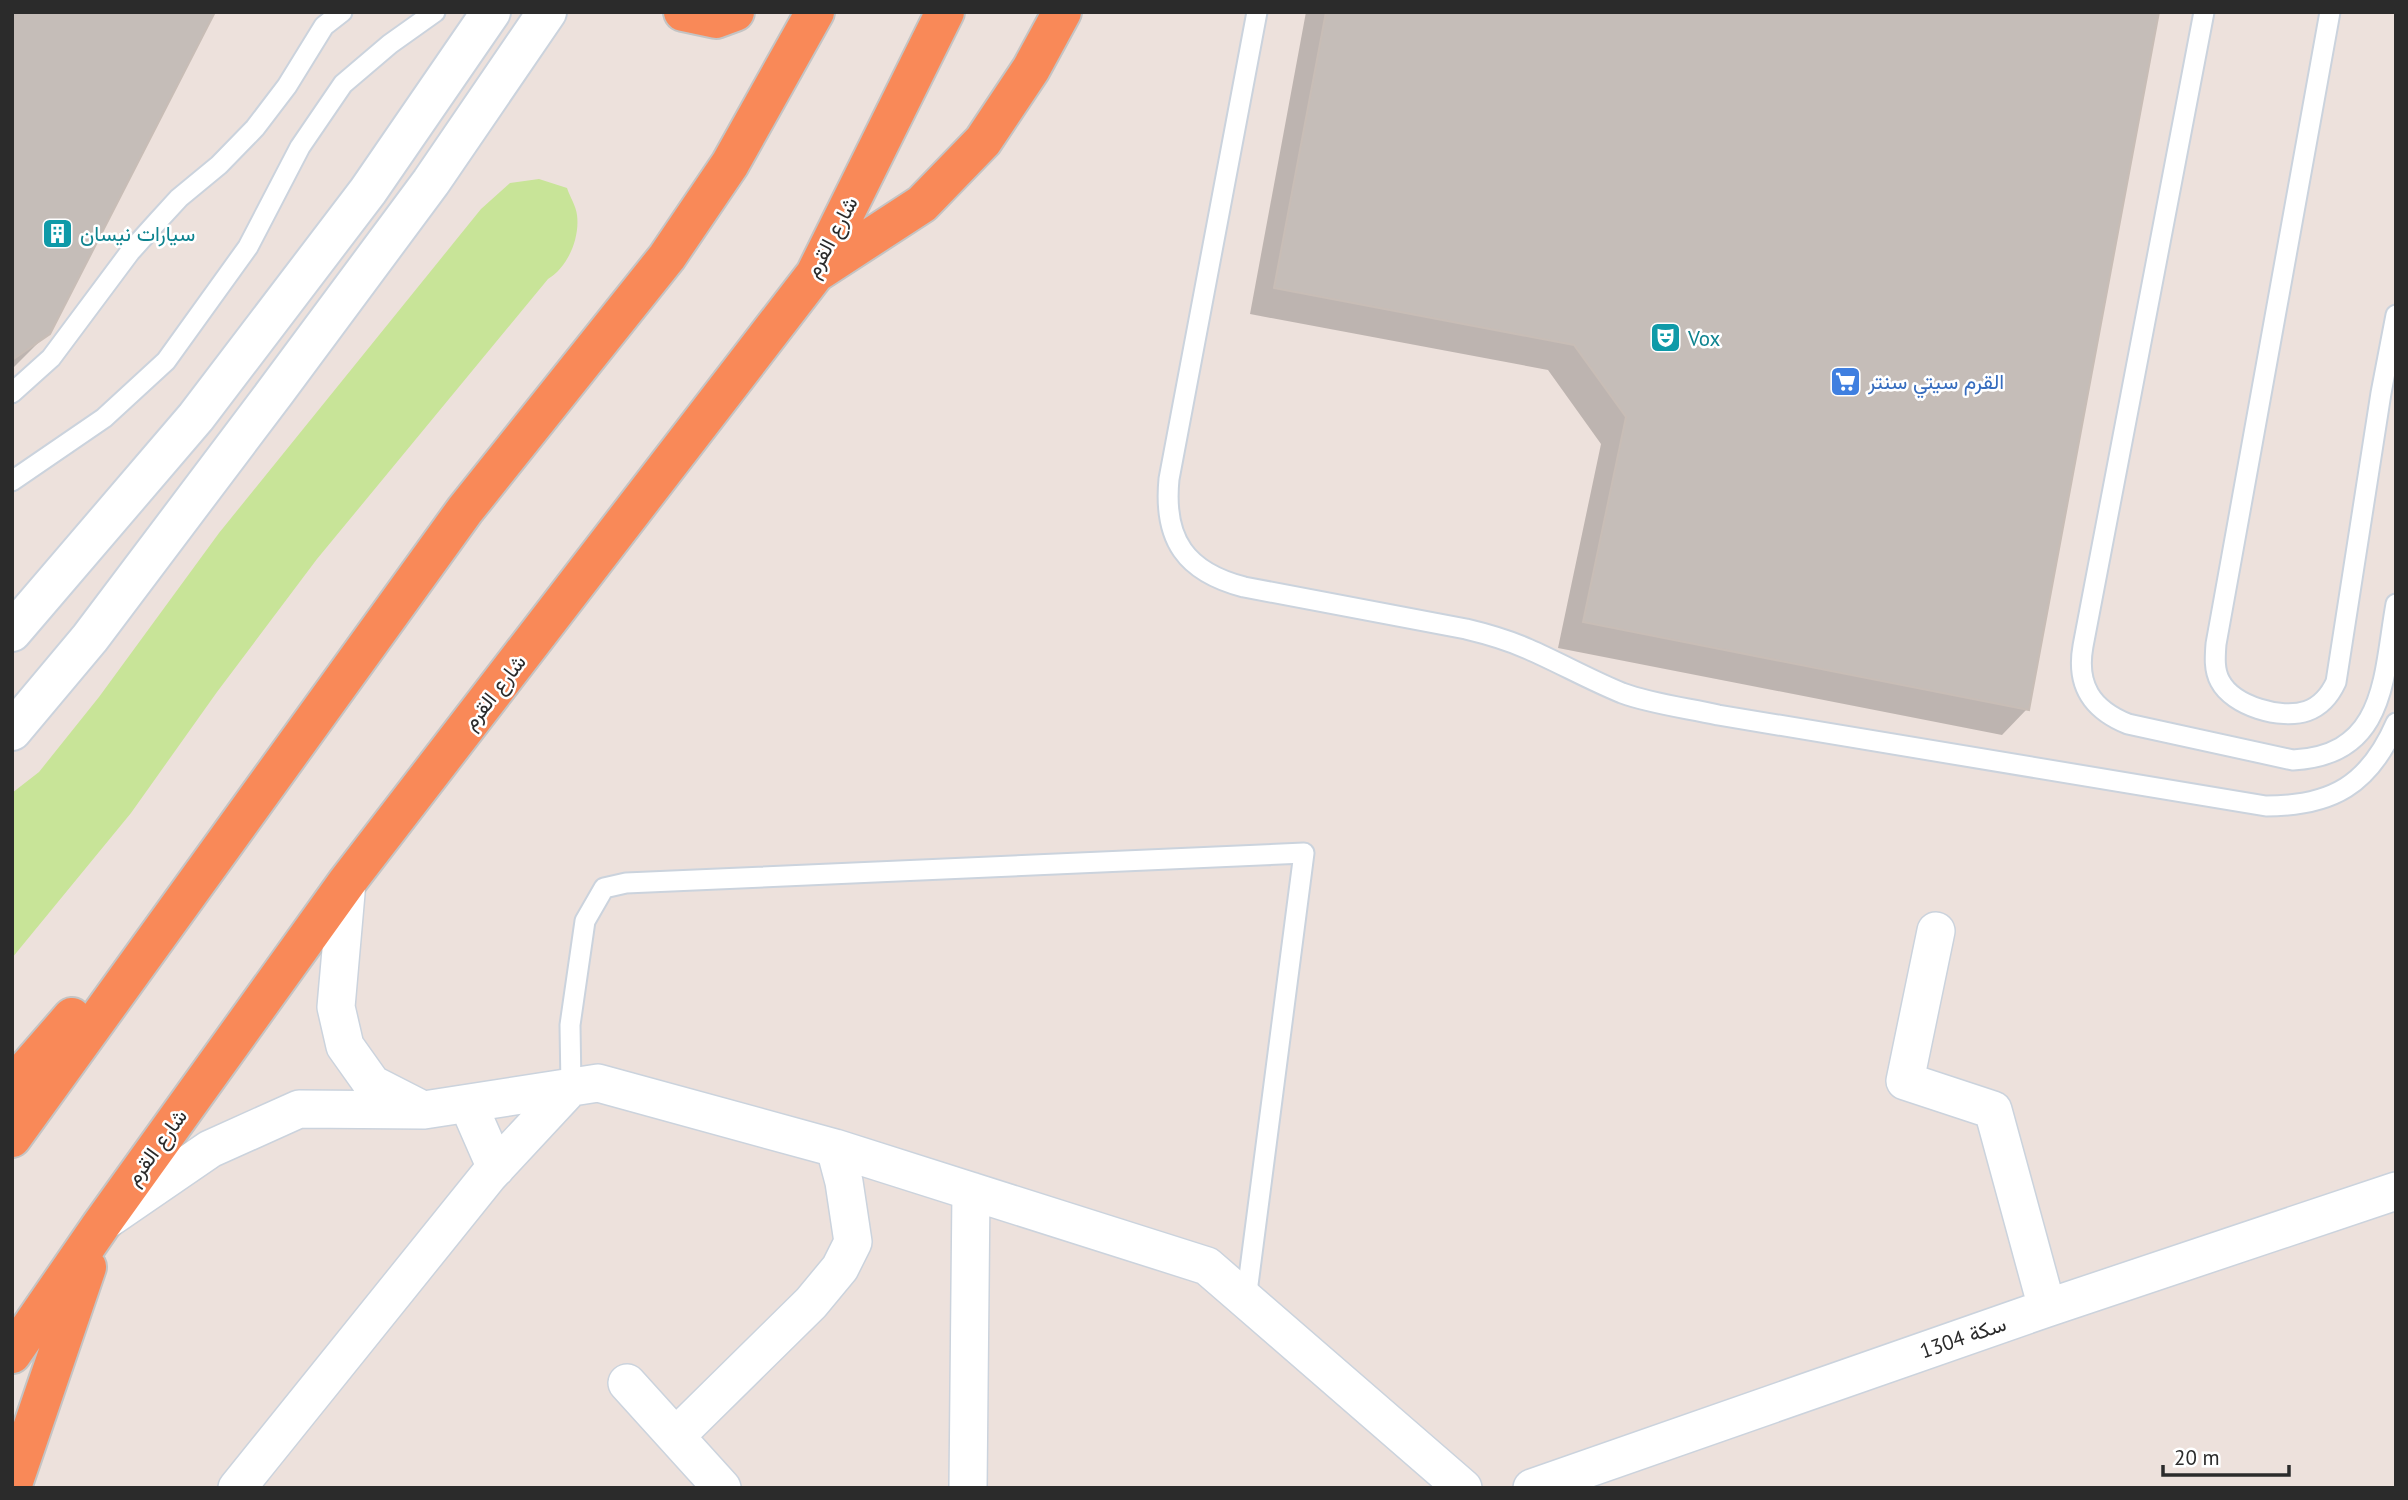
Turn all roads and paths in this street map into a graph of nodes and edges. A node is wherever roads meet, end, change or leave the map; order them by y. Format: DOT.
graph roads {
  1 [pos="342,12"];
  2 [pos="435,12"];
  3 [pos="491,12"];
  4 [pos="547,12"];
  5 [pos="683,12"];
  6 [pos="735,12"];
  7 [pos="815,12"];
  8 [pos="945,12"];
  9 [pos="1062,12"];
  10 [pos="1257,12"];
  11 [pos="2204,12"];
  12 [pos="2330,12"];
  13 [pos="815,274"];
  14 [pos="2396,315"];
  15 [pos="12,393"];
  16 [pos="2381,393"];
  17 [pos="2396,409"];
  18 [pos="12,481"];
  19 [pos="2396,604"];
  20 [pos="12,632"];
  21 [pos="2396,723"];
  22 [pos="12,731"];
  23 [pos="231,833"];
  24 [pos="347,882"];
  25 [pos="1936,931"];
  26 [pos="12,1086"];
  27 [pos="571,1087"];
  28 [pos="468,1104"];
  29 [pos="424,1110"];
  30 [pos="12,1138"];
  31 [pos="835,1148"];
  32 [pos="496,1168"];
  33 [pos="971,1191"];
  34 [pos="2396,1191"];
  35 [pos="101,1225"];
  36 [pos="1246,1300"];
  37 [pos="2047,1308"];
  38 [pos="12,1354"];
  39 [pos="627,1383"];
  40 [pos="676,1436"];
  41 [pos="12,1487"];
  42 [pos="237,1488"];
  43 [pos="723,1488"];
  44 [pos="968,1488"];
  45 [pos="1462,1488"];
  46 [pos="1532,1488"];
  1 -- 15 [label="lane"];
  2 -- 18 [label="lane"];
  3 -- 20 [label="street"];
  4 -- 22 [label="street"];
  5 -- 6 [label="highway"];
  7 -- 23 [label="highway"];
  8 -- 13 [label="highway, شارع القرم"];
  9 -- 13 [label="highway"];
  10 -- 21 [label="lane"];
  11 -- 19 [label="lane"];
  12 -- 16 [label="lane"];
  13 -- 24 [label="highway, شارع القرم"];
  14 -- 16 [label="lane"];
  16 -- 17 [label="lane"];
  23 -- 26 [label="highway"];
  23 -- 30 [label="highway"];
  24 -- 29 [label="street"];
  24 -- 35 [label="highway, شارع القرم"];
  25 -- 37 [label="street"];
  27 -- 28 [label="street"];
  27 -- 31 [label="street"];
  27 -- 32 [label="street"];
  27 -- 36 [label="lane"];
  28 -- 29 [label="street"];
  28 -- 32 [label="street"];
  29 -- 35 [label="street"];
  31 -- 33 [label="street"];
  31 -- 40 [label="street"];
  32 -- 42 [label="street"];
  33 -- 36 [label="street"];
  33 -- 44 [label="street"];
  34 -- 37 [label="street, سكة 1304"];
  35 -- 38 [label="highway, شارع القرم"];
  35 -- 41 [label="highway"];
  36 -- 45 [label="street"];
  37 -- 46 [label="street, سكة 1304"];
  39 -- 40 [label="street"];
  40 -- 43 [label="street"];
}
